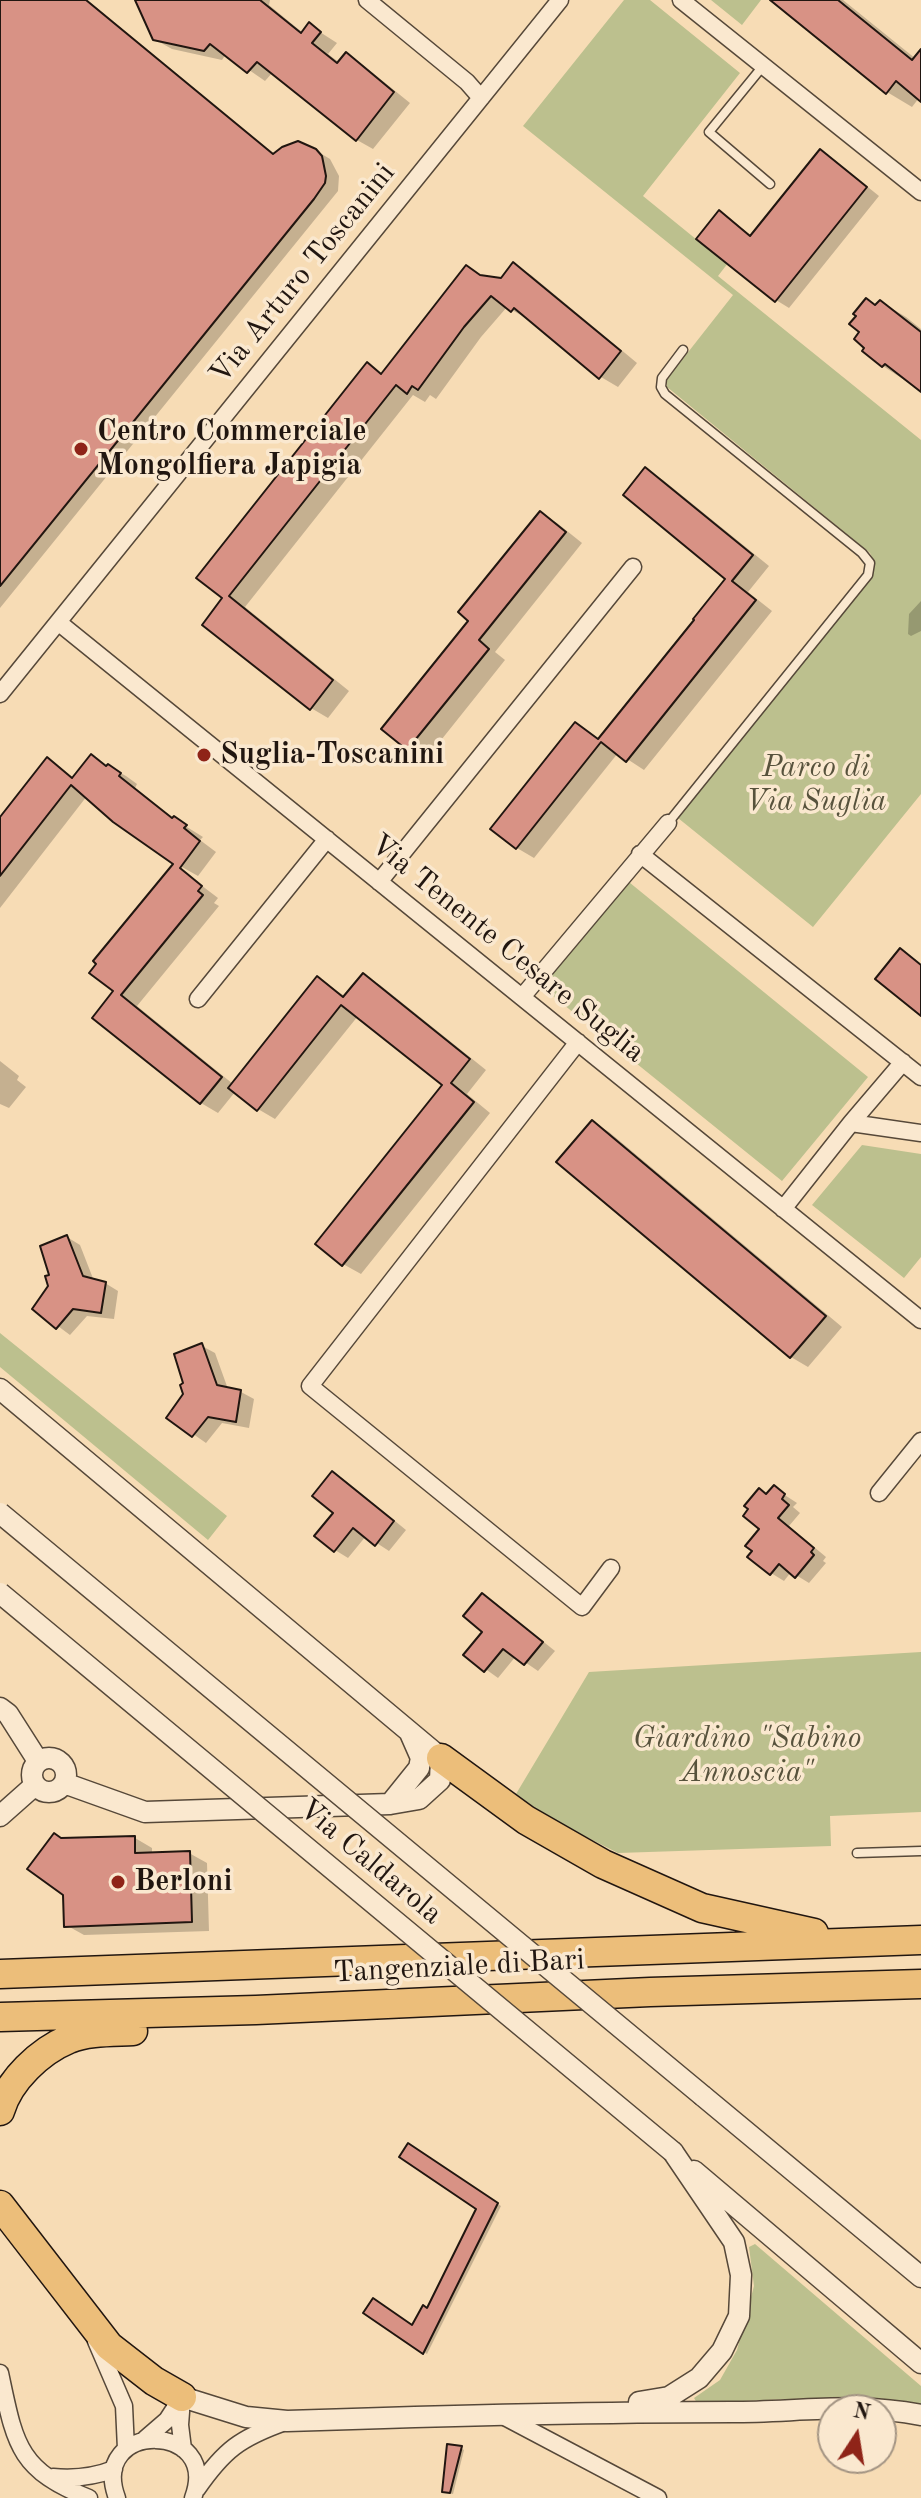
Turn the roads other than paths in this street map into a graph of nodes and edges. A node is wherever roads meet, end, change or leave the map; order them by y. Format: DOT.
graph roads {
  1 [pos="367,0"];
  2 [pos="560,0"];
  3 [pos="681,0"];
  4 [pos="764,65"];
  5 [pos="481,98"];
  6 [pos="770,184"];
  7 [pos="921,192"];
  8 [pos="683,350"];
  9 [pos="633,567"];
  10 [pos="58,622"];
  11 [pos="0,694"];
  12 [pos="668,823"];
  13 [pos="327,839"];
  14 [pos="640,854"];
  15 [pos="379,882"];
  16 [pos="522,997"];
  17 [pos="198,999"];
  18 [pos="578,1042"];
  19 [pos="903,1062"];
  20 [pos="921,1077"];
  21 [pos="851,1123"];
  22 [pos="921,1133"];
  23 [pos="783,1209"];
  24 [pos="921,1320"];
  25 [pos="0,1389"];
  26 [pos="921,1441"];
  27 [pos="879,1493"];
  28 [pos="0,1513"];
  29 [pos="611,1568"];
  30 [pos="0,1593"];
  31 [pos="0,1708"];
  32 [pos="409,1730"];
  33 [pos="441,1758"];
  34 [pos="38,1761"];
  35 [pos="64,1783"];
  36 [pos="35,1785"];
  37 [pos="390,1804"];
  38 [pos="0,1816"];
  39 [pos="921,1851"];
  40 [pos="857,1853"];
  41 [pos="921,1940"];
  42 [pos="854,1942"];
  43 [pos="0,1974"];
  44 [pos="921,1984"];
  45 [pos="872,1985"];
  46 [pos="921,1991"];
  47 [pos="256,2010"];
  48 [pos="0,2017"];
  49 [pos="0,2111"];
  50 [pos="673,2152"];
  51 [pos="0,2183"];
  52 [pos="8,2216"];
  53 [pos="921,2277"];
  54 [pos="83,2315"];
  55 [pos="921,2363"];
  56 [pos="0,2373"];
  57 [pos="182,2397"];
  58 [pos="576,2412"];
  59 [pos="499,2415"];
  60 [pos="921,2415"];
  61 [pos="287,2421"];
  62 [pos="145,2439"];
  63 [pos="126,2449"];
  64 [pos="183,2449"];
  65 [pos="114,2469"];
  66 [pos="47,2477"];
  67 [pos="195,2494"];
  68 [pos="89,2498"];
  69 [pos="117,2498"];
  70 [pos="658,2498"];
  1 -- 5 [label="street"];
  2 -- 5 [label="street, Via Arturo Toscanini"];
  3 -- 4 [label="street"];
  4 -- 6 [label="lane"];
  4 -- 7 [label="street"];
  5 -- 10 [label="street, Via Arturo Toscanini"];
  8 -- 12 [label="lane"];
  9 -- 15 [label="street"];
  10 -- 11 [label="street, Via Arturo Toscanini"];
  10 -- 13 [label="street, Via Tenente Cesare Suglia"];
  12 -- 14 [label="street"];
  13 -- 15 [label="street, Via Tenente Cesare Suglia"];
  13 -- 17 [label="street"];
  14 -- 16 [label="street"];
  14 -- 19 [label="street"];
  15 -- 16 [label="street, Via Tenente Cesare Suglia"];
  16 -- 18 [label="street, Via Tenente Cesare Suglia"];
  18 -- 23 [label="street, Via Tenente Cesare Suglia"];
  18 -- 29 [label="street"];
  19 -- 20 [label="street"];
  19 -- 21 [label="street"];
  21 -- 22 [label="street"];
  21 -- 23 [label="street"];
  23 -- 24 [label="street, Via Tenente Cesare Suglia"];
  25 -- 32 [label="street"];
  26 -- 27 [label="street"];
  28 -- 53 [label="street, Via Caldarola, bridge"];
  30 -- 50 [label="street, Via Caldarola, bridge"];
  31 -- 34 [label="street"];
  32 -- 33 [label="street"];
  32 -- 37 [label="street"];
  33 -- 37 [label="street"];
  33 -- 42 [label="highway"];
  34 -- 35 [label="street"];
  34 -- 36 [label="street"];
  35 -- 36 [label="street"];
  35 -- 37 [label="street"];
  36 -- 38 [label="street"];
  39 -- 40 [label="lane"];
  41 -- 42 [label="highway, Tangenziale di Bari"];
  42 -- 43 [label="highway, Tangenziale di Bari"];
  44 -- 45 [label="highway, Tangenziale di Bari"];
  45 -- 46 [label="highway"];
  45 -- 47 [label="highway, Tangenziale di Bari"];
  47 -- 48 [label="highway, Tangenziale di Bari"];
  47 -- 49 [label="highway"];
  50 -- 55 [label="street, Via Caldarola"];
  50 -- 58 [label="street"];
  51 -- 52 [label="highway"];
  52 -- 54 [label="highway"];
  54 -- 57 [label="highway"];
  54 -- 63 [label="street"];
  56 -- 66 [label="street"];
  57 -- 61 [label="street"];
  57 -- 62 [label="street"];
  57 -- 64 [label="street"];
  58 -- 59 [label="street"];
  58 -- 60 [label="street"];
  59 -- 61 [label="street"];
  59 -- 70 [label="street"];
  61 -- 67 [label="street"];
  62 -- 63 [label="street"];
  62 -- 64 [label="street"];
  63 -- 65 [label="street"];
  64 -- 67 [label="street"];
  65 -- 66 [label="street"];
  65 -- 69 [label="street"];
  66 -- 68 [label="street"];
}
